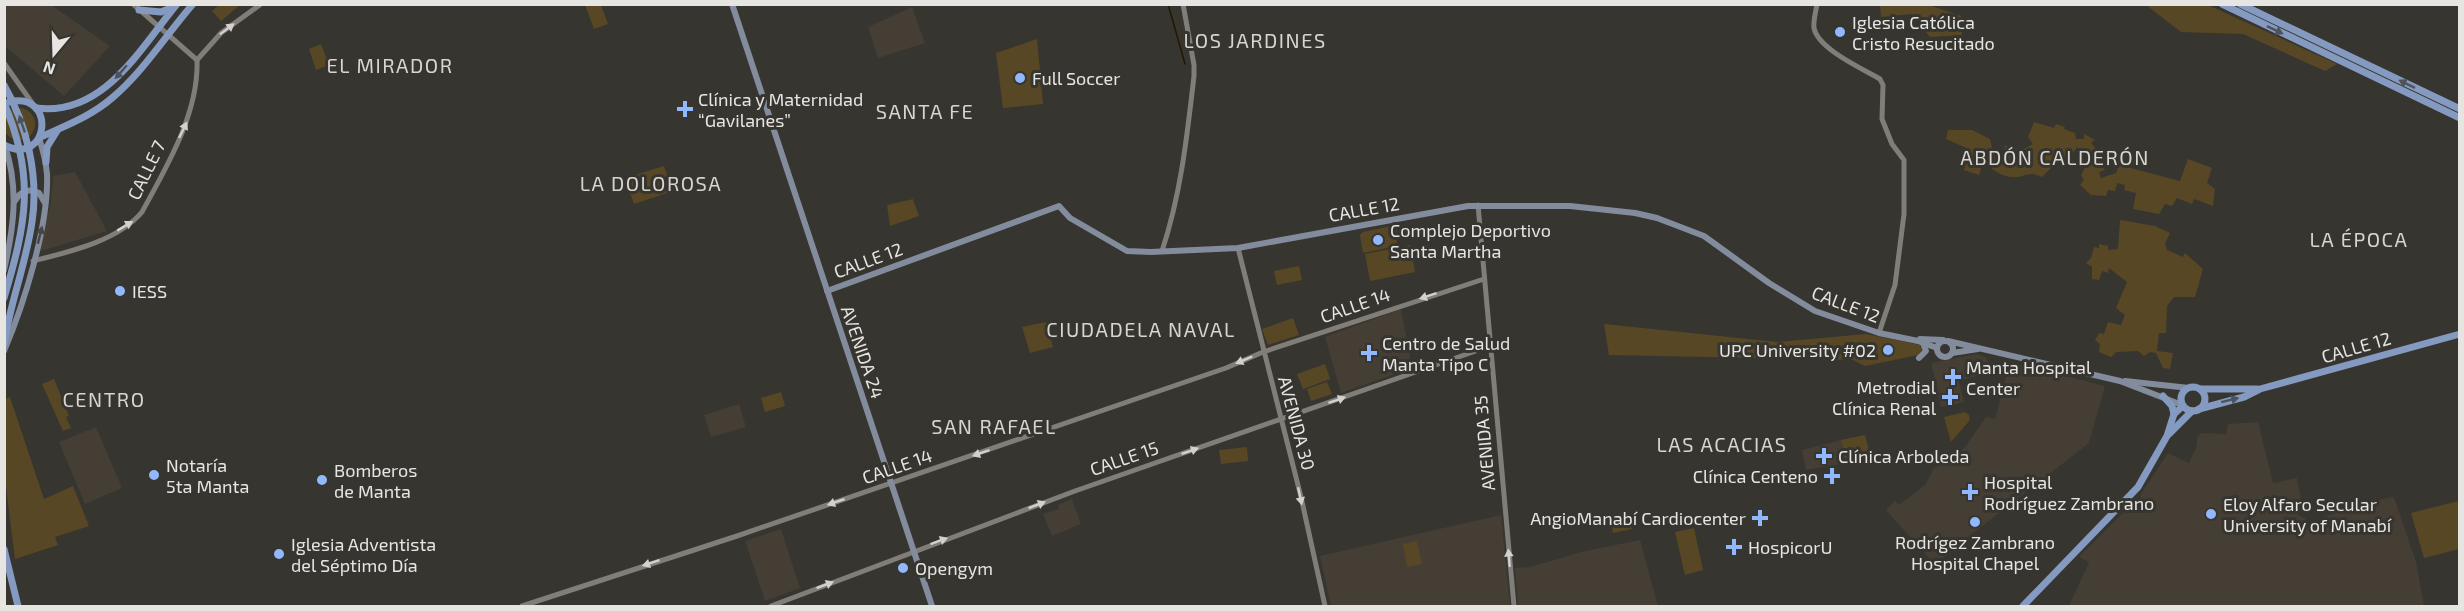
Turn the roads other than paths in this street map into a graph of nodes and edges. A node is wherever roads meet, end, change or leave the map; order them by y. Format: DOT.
graph roads {
  1 [pos="193,4"];
  2 [pos="261,4"];
  3 [pos="732,4"];
  4 [pos="1183,4"];
  5 [pos="1817,4"];
  6 [pos="2222,4"];
  7 [pos="2240,4"];
  8 [pos="176,5"];
  9 [pos="136,7"];
  10 [pos="159,27"];
  11 [pos="168,34"];
  12 [pos="197,60"];
  13 [pos="4,63"];
  14 [pos="4,85"];
  15 [pos="4,104"];
  16 [pos="36,108"];
  17 [pos="2460,109"];
  18 [pos="2460,118"];
  19 [pos="58,129"];
  20 [pos="39,138"];
  21 [pos="5,146"];
  22 [pos="46,162"];
  23 [pos="14,204"];
  24 [pos="1478,205"];
  25 [pos="46,206"];
  26 [pos="1238,248"];
  27 [pos="1162,251"];
  28 [pos="33,261"];
  29 [pos="4,270"];
  30 [pos="1484,279"];
  31 [pos="827,291"];
  32 [pos="4,298"];
  33 [pos="1879,333"];
  34 [pos="2460,334"];
  35 [pos="1905,338"];
  36 [pos="1946,341"];
  37 [pos="1922,342"];
  38 [pos="4,344"];
  39 [pos="1490,346"];
  40 [pos="1937,348"];
  41 [pos="1982,348"];
  42 [pos="4,351"];
  43 [pos="1263,352"];
  44 [pos="1952,354"];
  45 [pos="1919,358"];
  46 [pos="2121,381"];
  47 [pos="2189,388"];
  48 [pos="2199,389"];
  49 [pos="2260,389"];
  50 [pos="2163,396"];
  51 [pos="2182,405"];
  52 [pos="2195,410"];
  53 [pos="2174,414"];
  54 [pos="1281,419"];
  55 [pos="2167,436"];
  56 [pos="891,484"];
  57 [pos="4,549"];
  58 [pos="914,551"];
  59 [pos="18,606"];
  60 [pos="522,606"];
  61 [pos="771,606"];
  62 [pos="932,606"];
  63 [pos="1325,606"];
  64 [pos="1514,606"];
  65 [pos="2023,606"];
  1 -- 11 [label="main road"];
  12 -- 2 [label="street, one-way"];
  3 -- 31 [label="main road, AVENIDA 24"];
  4 -- 27 [label="street"];
  5 -- 33 [label="street"];
  6 -- 18 [label="main road, one-way"];
  17 -- 7 [label="main road, one-way"];
  8 -- 9 [label="main road"];
  8 -- 10 [label="main road"];
  9 -- 10 [label="street"];
  10 -- 11 [label="street"];
  10 -- 16 [label="main road, one-way"];
  11 -- 12 [label="street"];
  11 -- 19 [label="main road"];
  28 -- 12 [label="street, CALLE 7, one-way"];
  13 -- 16 [label="street"];
  38 -- 14 [label="main road, one-way"];
  15 -- 16 [label="main road"];
  15 -- 32 [label="main road"];
  16 -- 20 [label="main road"];
  19 -- 20 [label="main road"];
  19 -- 22 [label="main road"];
  20 -- 21 [label="main road"];
  20 -- 22 [label="main road"];
  21 -- 23 [label="main road"];
  22 -- 25 [label="main road"];
  23 -- 25 [label="main road"];
  23 -- 29 [label="main road"];
  24 -- 26 [label="main road, CALLE 12"];
  24 -- 30 [label="street, AVENIDA 35"];
  24 -- 33 [label="main road, CALLE 12"];
  28 -- 25 [label="main road, one-way"];
  26 -- 27 [label="main road, CALLE 12"];
  26 -- 43 [label="street, AVENIDA 30"];
  27 -- 31 [label="main road, CALLE 12"];
  28 -- 42 [label="main road"];
  30 -- 39 [label="street, AVENIDA 35"];
  30 -- 43 [label="street, CALLE 14, one-way"];
  31 -- 56 [label="main road, AVENIDA 24"];
  33 -- 35 [label="main road, CALLE 12"];
  34 -- 49 [label="main road, CALLE 12"];
  35 -- 36 [label="main road, CALLE 12"];
  35 -- 37 [label="main road, CALLE 12"];
  36 -- 40 [label="main road"];
  36 -- 41 [label="main road, CALLE 12"];
  36 -- 44 [label="main road"];
  37 -- 40 [label="main road, CALLE 12"];
  37 -- 45 [label="main road"];
  54 -- 39 [label="street, CALLE 15, one-way"];
  64 -- 39 [label="street, AVENIDA 35, one-way"];
  40 -- 44 [label="main road"];
  41 -- 44 [label="main road, CALLE 12"];
  41 -- 46 [label="main road, CALLE 12"];
  43 -- 54 [label="street, AVENIDA 30"];
  43 -- 56 [label="street, CALLE 14, one-way"];
  46 -- 47 [label="main road, CALLE 12"];
  46 -- 50 [label="main road, CALLE 12"];
  47 -- 48 [label="main road"];
  47 -- 51 [label="main road"];
  48 -- 49 [label="main road, CALLE 12"];
  48 -- 52 [label="main road"];
  52 -- 49 [label="main road, CALLE 12, one-way"];
  50 -- 51 [label="main road, CALLE 12"];
  50 -- 53 [label="main road"];
  51 -- 52 [label="main road"];
  51 -- 53 [label="main road"];
  52 -- 55 [label="main road"];
  53 -- 55 [label="main road"];
  58 -- 54 [label="street, CALLE 15, one-way"];
  54 -- 63 [label="street, AVENIDA 30, one-way"];
  55 -- 65 [label="main road"];
  56 -- 58 [label="main road, AVENIDA 24"];
  56 -- 60 [label="street, CALLE 14, one-way"];
  57 -- 59 [label="main road"];
  61 -- 58 [label="street, CALLE 15, one-way"];
  58 -- 62 [label="main road, AVENIDA 24"];
}
